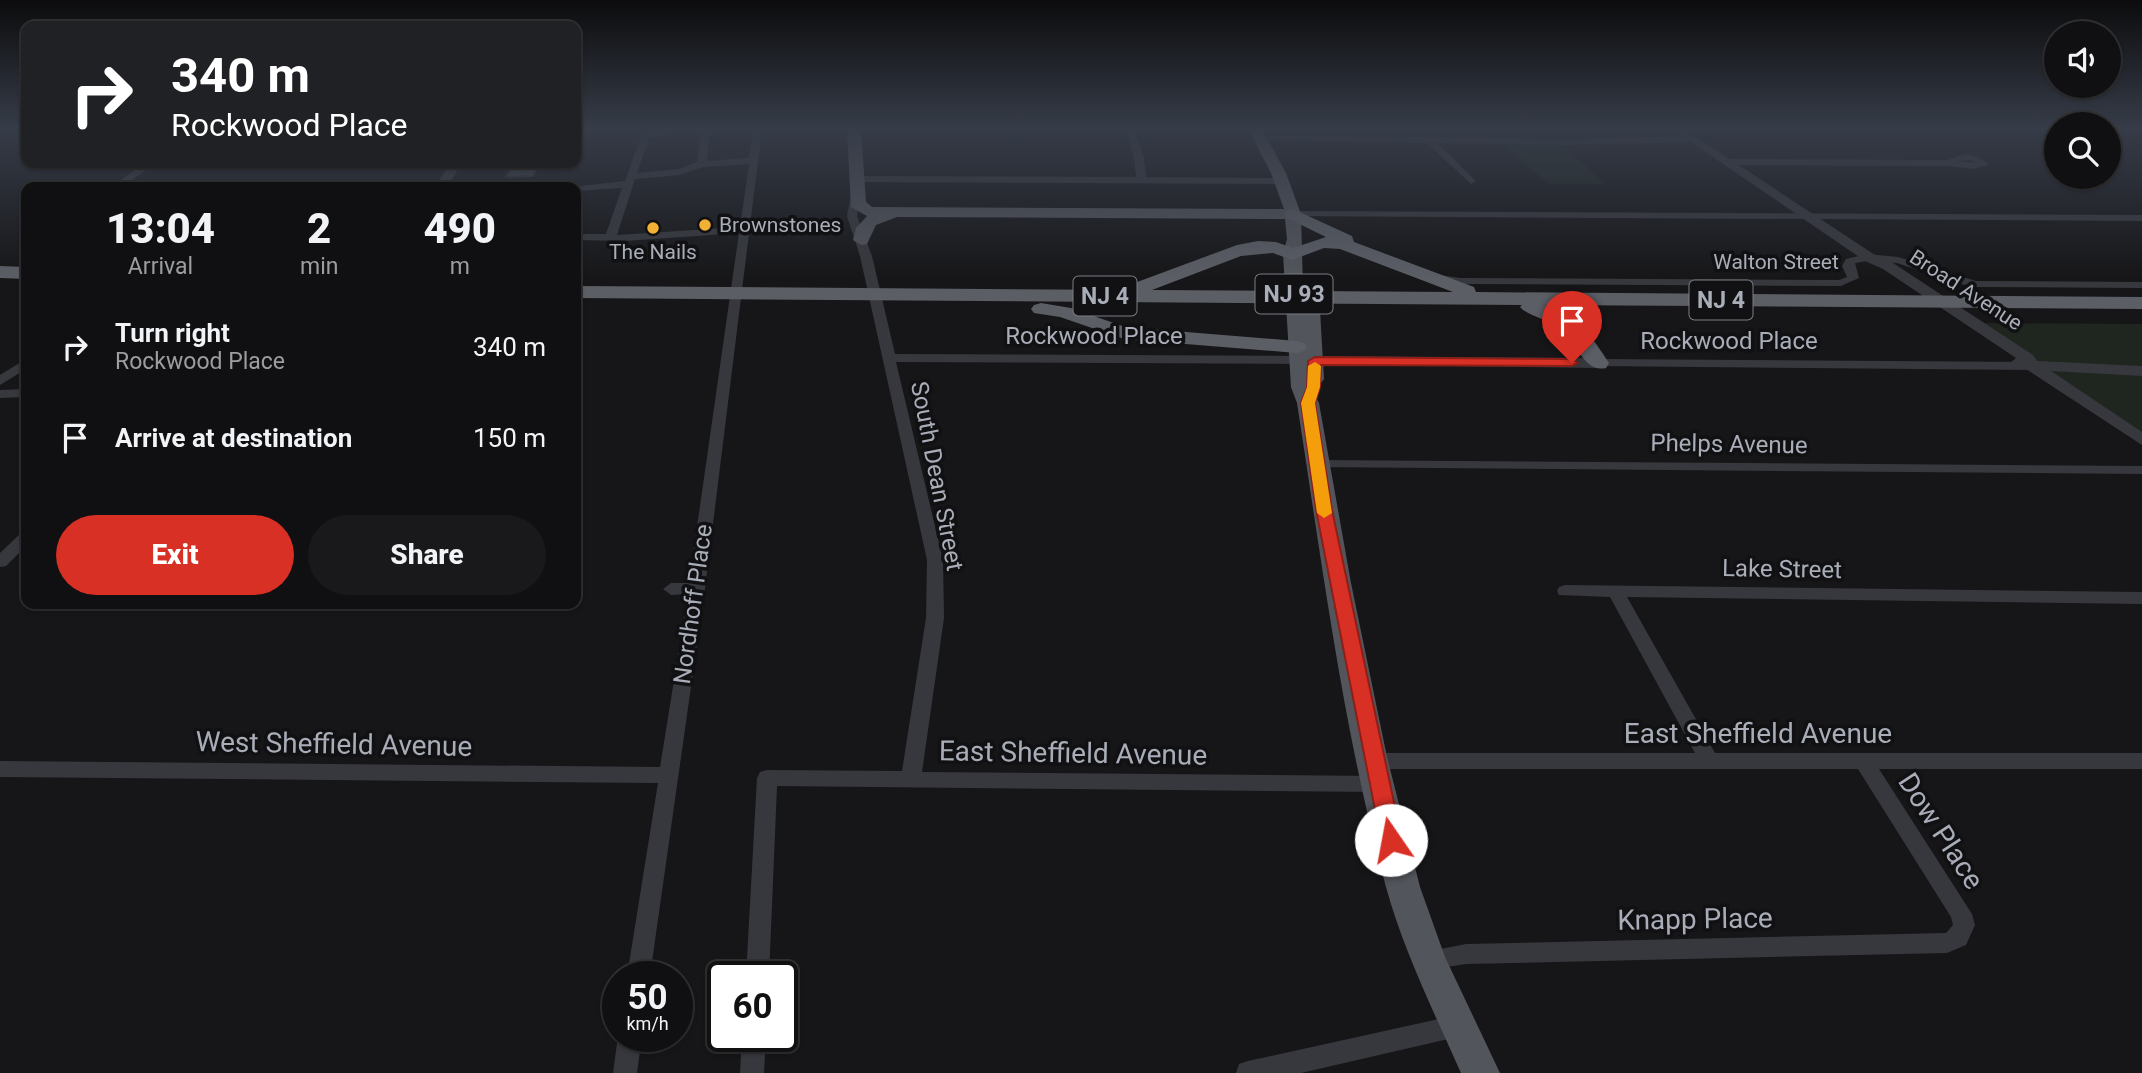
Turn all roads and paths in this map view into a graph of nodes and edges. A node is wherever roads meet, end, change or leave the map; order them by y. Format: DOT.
graph roads {
  1 [pos="637,179"];
  2 [pos="750,179"];
  3 [pos="856,179"];
  4 [pos="1753,179"];
  5 [pos="631,180"];
  6 [pos="1141,180"];
  7 [pos="1282,181"];
  8 [pos="856,184"];
  9 [pos="581,187"];
  10 [pos="897,213"];
  11 [pos="1808,216"];
  12 [pos="2142,218"];
  13 [pos="743,230"];
  14 [pos="581,237"];
  15 [pos="1295,237"];
  16 [pos="610,238"];
  17 [pos="861,240"];
  18 [pos="1359,249"];
  19 [pos="1236,251"];
  20 [pos="1870,258"];
  21 [pos="1205,264"];
  22 [pos="1401,267"];
  23 [pos="1424,275"];
  24 [pos="2142,285"];
  25 [pos="581,292"];
  26 [pos="1082,295"];
  27 [pos="1211,296"];
  28 [pos="1370,297"];
  29 [pos="720,298"];
  30 [pos="1500,298"];
  31 [pos="893,299"];
  32 [pos="581,301"];
  33 [pos="1270,301"];
  34 [pos="1329,301"];
  35 [pos="975,303"];
  36 [pos="2142,303"];
  37 [pos="1170,305"];
  38 [pos="1923,305"];
  39 [pos="1961,305"];
  40 [pos="1530,307"];
  41 [pos="1618,307"];
  42 [pos="2142,310"];
  43 [pos="1578,332"];
  44 [pos="1156,335"];
  45 [pos="1303,356"];
  46 [pos="21,357"];
  47 [pos="890,358"];
  48 [pos="1598,363"];
  49 [pos="21,366"];
  50 [pos="2032,366"];
  51 [pos="0,371"];
  52 [pos="2142,371"];
  53 [pos="0,381"];
  54 [pos="21,393"];
  55 [pos="0,394"];
  56 [pos="2142,440"];
  57 [pos="1317,464"];
  58 [pos="2142,470"];
  59 [pos="21,543"];
  60 [pos="0,562"];
  61 [pos="696,588"];
  62 [pos="671,589"];
  63 [pos="1565,591"];
  64 [pos="1616,592"];
  65 [pos="2142,598"];
  66 [pos="1864,761"];
  67 [pos="2142,761"];
  68 [pos="1710,762"];
  69 [pos="0,769"];
  70 [pos="1376,772"];
  71 [pos="668,775"];
  72 [pos="911,779"];
  73 [pos="1961,934"];
  74 [pos="1428,960"];
  75 [pos="641,961"];
  76 [pos="758,961"];
  77 [pos="1457,1026"];
  78 [pos="628,1052"];
  79 [pos="753,1052"];
  80 [pos="625,1073"];
  81 [pos="752,1073"];
  82 [pos="1248,1073"];
  83 [pos="1481,1073"];
  1 -- 5 [label="street"];
  2 -- 13 [label="street, Nordhoff Place"];
  3 -- 8 [label="main road, South Dean Street"];
  4 -- 11 [label="street, Broad Avenue"];
  5 -- 9 [label="street"];
  5 -- 16 [label="street"];
  6 -- 7 [label="street"];
  6 -- 8 [label="street"];
  7 -- 15 [label="main road"];
  8 -- 10 [label="main road, South Dean Street"];
  8 -- 17 [label="street, South Dean Street"];
  10 -- 15 [label="main road"];
  10 -- 17 [label="main road"];
  11 -- 12 [label="street"];
  11 -- 15 [label="street"];
  11 -- 20 [label="street, Broad Avenue"];
  13 -- 16 [label="street"];
  13 -- 61 [label="street, Nordhoff Place"];
  14 -- 16 [label="street"];
  15 -- 18 [label="highway"];
  15 -- 18 [label="highway"];
  15 -- 19 [label="highway"];
  15 -- 19 [label="highway"];
  15 -- 45 [label="main road, NJ 93"];
  17 -- 47 [label="street, South Dean Street"];
  18 -- 22 [label="highway"];
  19 -- 21 [label="highway"];
  20 -- 23 [label="street, Walton Street"];
  20 -- 24 [label="street, Walton Street"];
  20 -- 50 [label="street, Broad Avenue"];
  21 -- 26 [label="highway"];
  21 -- 27 [label="highway"];
  22 -- 23 [label="highway"];
  22 -- 28 [label="highway"];
  23 -- 30 [label="highway"];
  25 -- 29 [label="highway, NJ 4"];
  26 -- 27 [label="highway, NJ 4"];
  26 -- 31 [label="highway, NJ 4"];
  27 -- 33 [label="highway, NJ 4"];
  28 -- 30 [label="highway, NJ 4"];
  28 -- 34 [label="highway, NJ 4"];
  29 -- 31 [label="highway, NJ 4"];
  29 -- 32 [label="highway, NJ 4"];
  30 -- 38 [label="highway, NJ 4"];
  31 -- 35 [label="highway, NJ 4"];
  33 -- 34 [label="highway, NJ 4"];
  33 -- 37 [label="highway, NJ 4"];
  34 -- 40 [label="highway, NJ 4"];
  35 -- 37 [label="highway, NJ 4"];
  35 -- 44 [label="highway"];
  36 -- 39 [label="highway, NJ 4"];
  37 -- 44 [label="highway"];
  38 -- 39 [label="highway, NJ 4"];
  38 -- 41 [label="highway, NJ 4"];
  39 -- 42 [label="highway, NJ 4"];
  40 -- 41 [label="highway, NJ 4"];
  40 -- 43 [label="highway"];
  41 -- 43 [label="highway"];
  43 -- 48 [label="highway"];
  44 -- 45 [label="highway"];
  45 -- 47 [label="street, Rockwood Place"];
  45 -- 48 [label="street, Rockwood Place"];
  45 -- 57 [label="main road, NJ 93"];
  46 -- 51 [label="street"];
  47 -- 72 [label="street, South Dean Street"];
  48 -- 50 [label="street, Rockwood Place"];
  49 -- 53 [label="street"];
  50 -- 52 [label="street, Rockwood Place"];
  50 -- 56 [label="street, Broad Avenue"];
  54 -- 55 [label="street"];
  57 -- 58 [label="street, Phelps Avenue"];
  57 -- 70 [label="main road, NJ 93"];
  59 -- 60 [label="street"];
  61 -- 62 [label="street"];
  61 -- 71 [label="street, Nordhoff Place"];
  63 -- 64 [label="street, Lake Street"];
  64 -- 65 [label="street, Lake Street"];
  64 -- 68 [label="street"];
  66 -- 67 [label="street, East Sheffield Avenue"];
  66 -- 68 [label="street, East Sheffield Avenue"];
  66 -- 73 [label="street, Dow Place"];
  68 -- 70 [label="street, East Sheffield Avenue"];
  69 -- 71 [label="street, West Sheffield Avenue"];
  70 -- 72 [label="street, East Sheffield Avenue"];
  70 -- 74 [label="main road, NJ 93"];
  71 -- 75 [label="street, Nordhoff Place"];
  72 -- 76 [label="street, East Sheffield Avenue"];
  73 -- 74 [label="street, Knapp Place"];
  74 -- 77 [label="main road, NJ 93"];
  77 -- 82 [label="street"];
  77 -- 83 [label="main road, NJ 93"];
  78 -- 80 [label="street"];
  79 -- 81 [label="street"];
}
